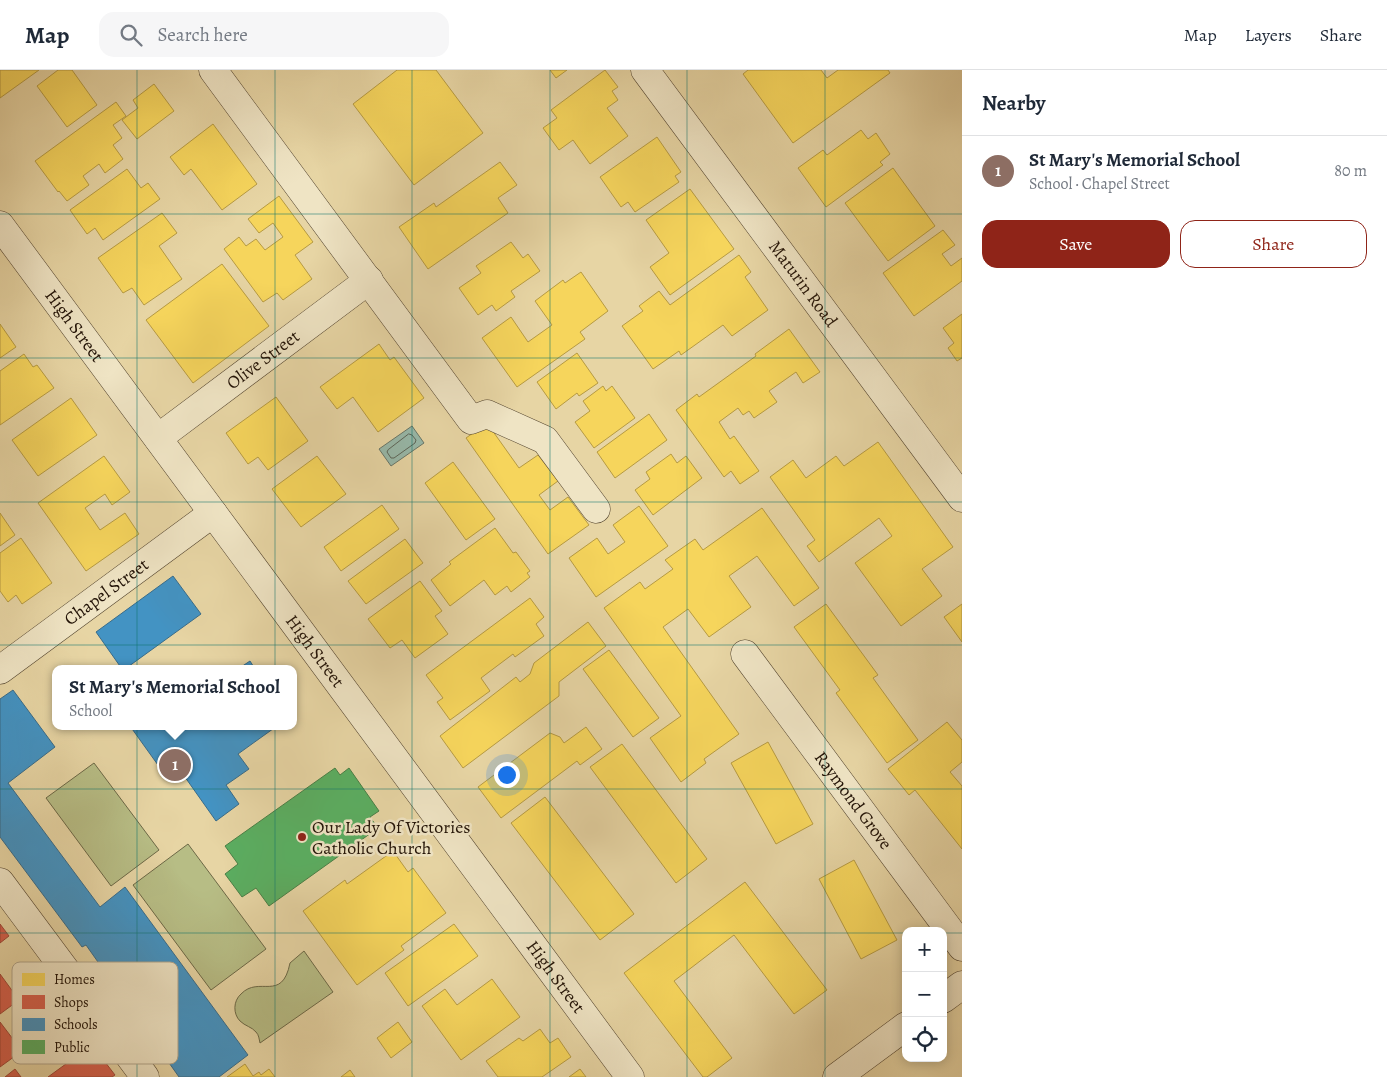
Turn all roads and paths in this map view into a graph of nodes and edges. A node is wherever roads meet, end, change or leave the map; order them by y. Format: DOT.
graph roads {
  1 [pos="213,70"];
  2 [pos="645,70"];
  3 [pos="0,225"];
  4 [pos="369,280"];
  5 [pos="158,438"];
  6 [pos="962,498"];
  7 [pos="596,509"];
  8 [pos="213,513"];
  9 [pos="745,654"];
  10 [pos="0,670"];
  11 [pos="0,882"];
  12 [pos="962,947"];
  13 [pos="59,962"];
  14 [pos="962,985"];
  15 [pos="947,996"];
  16 [pos="902,1029"];
  17 [pos="135,1064"];
  18 [pos="145,1077"];
  19 [pos="630,1077"];
  20 [pos="837,1077"];
  1 -- 4 [label="street"];
  2 -- 6 [label="street, Maturin Road"];
  3 -- 5 [label="street, High Street"];
  4 -- 5 [label="street, Olive Street"];
  4 -- 7 [label="street"];
  5 -- 8 [label="street, High Street"];
  8 -- 10 [label="street, Chapel Street"];
  8 -- 19 [label="street, High Street"];
  9 -- 12 [label="street, Raymond Grove"];
  11 -- 13 [label="street"];
  14 -- 15 [label="street"];
  16 -- 20 [label="street"];
  17 -- 18 [label="street"];
}
